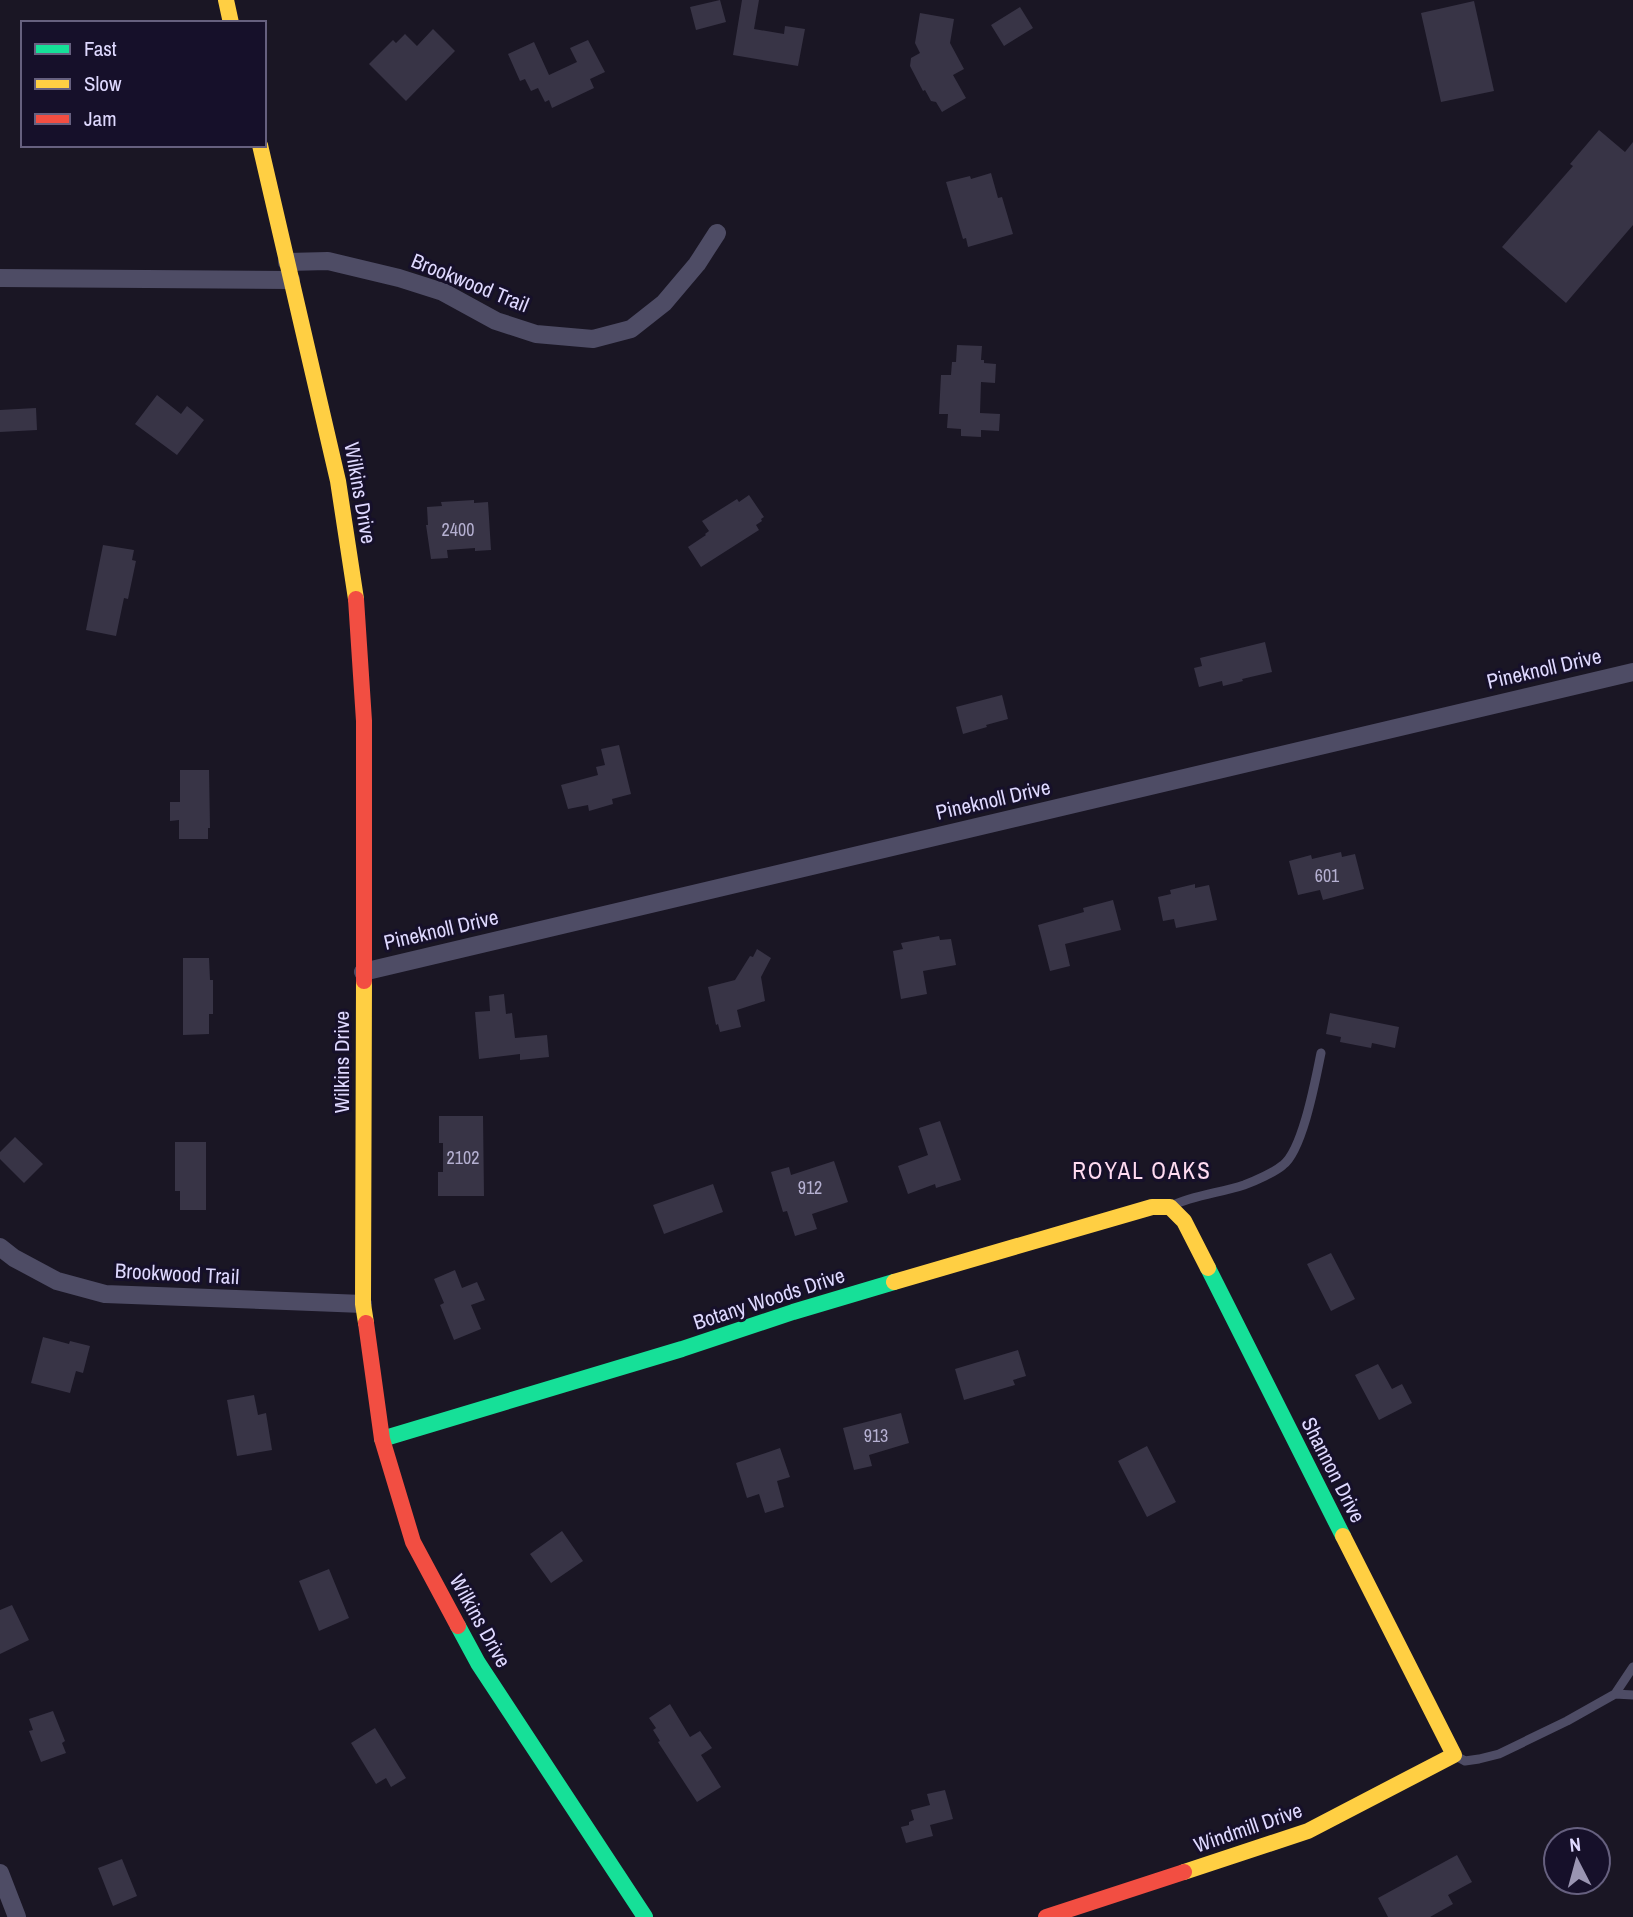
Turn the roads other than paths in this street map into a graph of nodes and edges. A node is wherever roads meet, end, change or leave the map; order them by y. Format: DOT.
graph roads {
  1 [pos="226,0"];
  2 [pos="231,21"];
  3 [pos="260,147"];
  4 [pos="717,233"];
  5 [pos="289,271"];
  6 [pos="0,278"];
  7 [pos="1633,672"];
  8 [pos="363,972"];
  9 [pos="1321,1053"];
  10 [pos="1170,1207"];
  11 [pos="0,1247"];
  12 [pos="363,1304"];
  13 [pos="382,1439"];
  14 [pos="1633,1667"];
  15 [pos="1615,1694"];
  16 [pos="1633,1695"];
  17 [pos="1454,1755"];
  18 [pos="0,1873"];
  19 [pos="17,1917"];
  20 [pos="645,1917"];
  21 [pos="1045,1917"];
  1 -- 2 [label="street"];
  3 -- 5 [label="street, Wilkins Drive"];
  4 -- 5 [label="street, Brookwood Trail"];
  5 -- 6 [label="street, Brookwood Trail"];
  5 -- 8 [label="street, Wilkins Drive"];
  7 -- 8 [label="street, Pineknoll Drive"];
  8 -- 12 [label="street, Wilkins Drive"];
  9 -- 10 [label="lane"];
  10 -- 13 [label="street, Botany Woods Drive"];
  10 -- 17 [label="street, Shannon Drive"];
  11 -- 12 [label="street, Brookwood Trail"];
  12 -- 13 [label="street, Wilkins Drive"];
  13 -- 20 [label="street, Wilkins Drive"];
  14 -- 15 [label="lane"];
  15 -- 16 [label="lane"];
  15 -- 17 [label="lane"];
  17 -- 21 [label="street, Windmill Drive"];
  18 -- 19 [label="street"];
}
